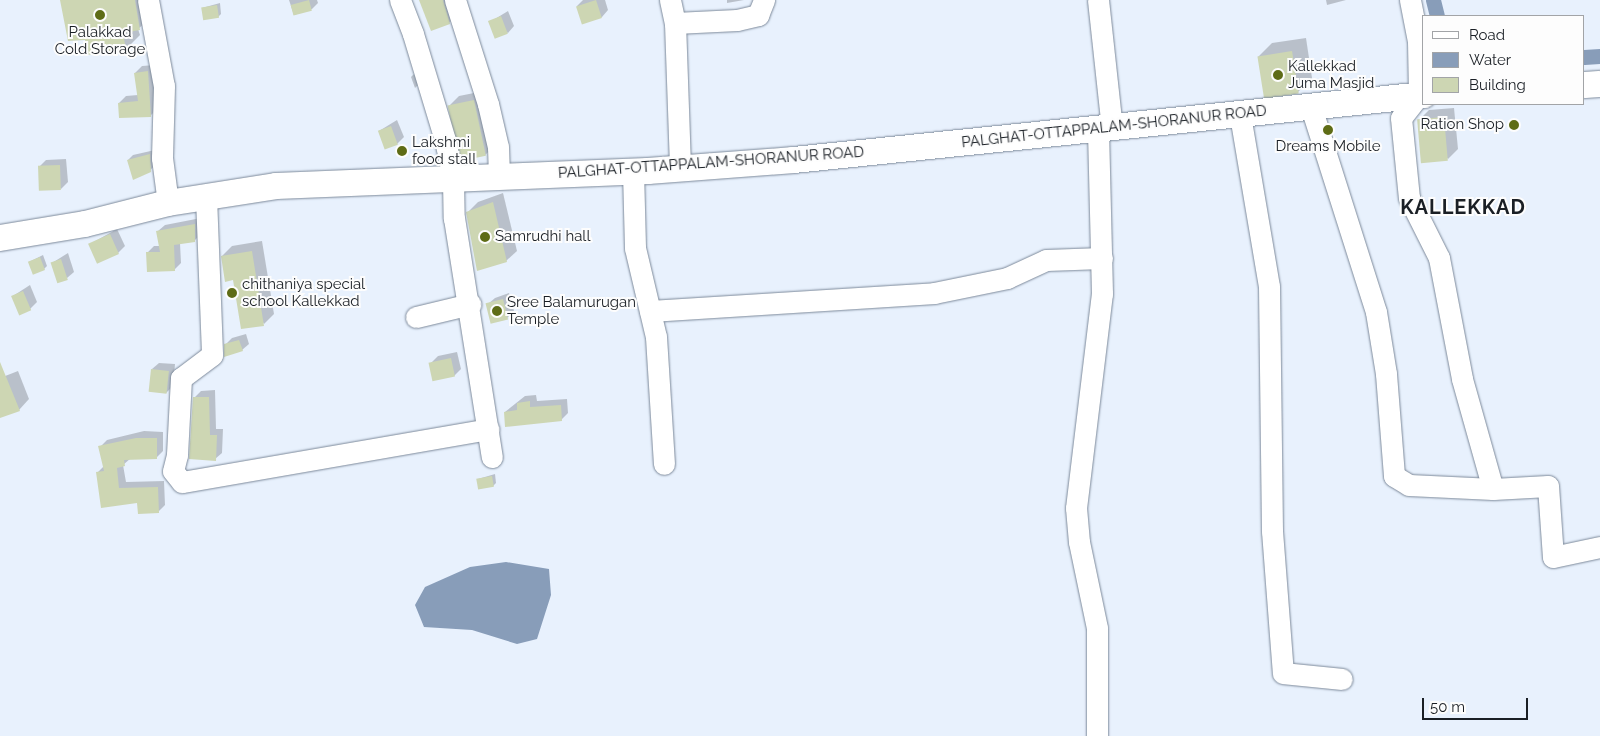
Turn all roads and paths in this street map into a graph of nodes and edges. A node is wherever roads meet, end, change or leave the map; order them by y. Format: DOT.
graph roads {
  1 [pos="148,0"];
  2 [pos="400,0"];
  3 [pos="455,0"];
  4 [pos="670,0"];
  5 [pos="764,0"];
  6 [pos="1098,0"];
  7 [pos="1410,0"];
  8 [pos="675,23"];
  9 [pos="1600,84"];
  10 [pos="1585,85"];
  11 [pos="1422,95"];
  12 [pos="1311,107"];
  13 [pos="1240,114"];
  14 [pos="1105,128"];
  15 [pos="680,168"];
  16 [pos="633,172"];
  17 [pos="499,177"];
  18 [pos="453,179"];
  19 [pos="206,197"];
  20 [pos="168,203"];
  21 [pos="0,238"];
  22 [pos="1102,258"];
  23 [pos="470,304"];
  24 [pos="650,311"];
  25 [pos="416,317"];
  26 [pos="488,429"];
  27 [pos="492,457"];
  28 [pos="664,464"];
  29 [pos="1493,489"];
  30 [pos="1600,547"];
  31 [pos="1342,678"];
  32 [pos="1098,736"];
  1 -- 20 [label="street"];
  2 -- 18 [label="street"];
  3 -- 17 [label="street"];
  4 -- 8 [label="street"];
  5 -- 8 [label="street"];
  6 -- 14 [label="street"];
  7 -- 11 [label="street"];
  8 -- 15 [label="street"];
  9 -- 10 [label="main road"];
  11 -- 12 [label="main road, PALGHAT-OTTAPPALAM-SHORANUR ROAD"];
  11 -- 29 [label="street"];
  12 -- 13 [label="main road, PALGHAT-OTTAPPALAM-SHORANUR ROAD"];
  12 -- 29 [label="street"];
  13 -- 14 [label="main road, PALGHAT-OTTAPPALAM-SHORANUR ROAD"];
  13 -- 31 [label="street"];
  14 -- 15 [label="main road, PALGHAT-OTTAPPALAM-SHORANUR ROAD"];
  14 -- 22 [label="street"];
  15 -- 16 [label="main road, PALGHAT-OTTAPPALAM-SHORANUR ROAD"];
  16 -- 17 [label="main road, PALGHAT-OTTAPPALAM-SHORANUR ROAD"];
  16 -- 24 [label="street"];
  17 -- 18 [label="main road, PALGHAT-OTTAPPALAM-SHORANUR ROAD"];
  18 -- 19 [label="main road, PALGHAT-OTTAPPALAM-SHORANUR ROAD"];
  18 -- 23 [label="street"];
  19 -- 20 [label="main road, PALGHAT-OTTAPPALAM-SHORANUR ROAD"];
  19 -- 26 [label="street"];
  20 -- 21 [label="main road, PALGHAT-OTTAPPALAM-SHORANUR ROAD"];
  22 -- 24 [label="street"];
  22 -- 32 [label="street"];
  23 -- 25 [label="street"];
  23 -- 26 [label="street"];
  24 -- 28 [label="street"];
  26 -- 27 [label="street"];
  29 -- 30 [label="street"];
}
